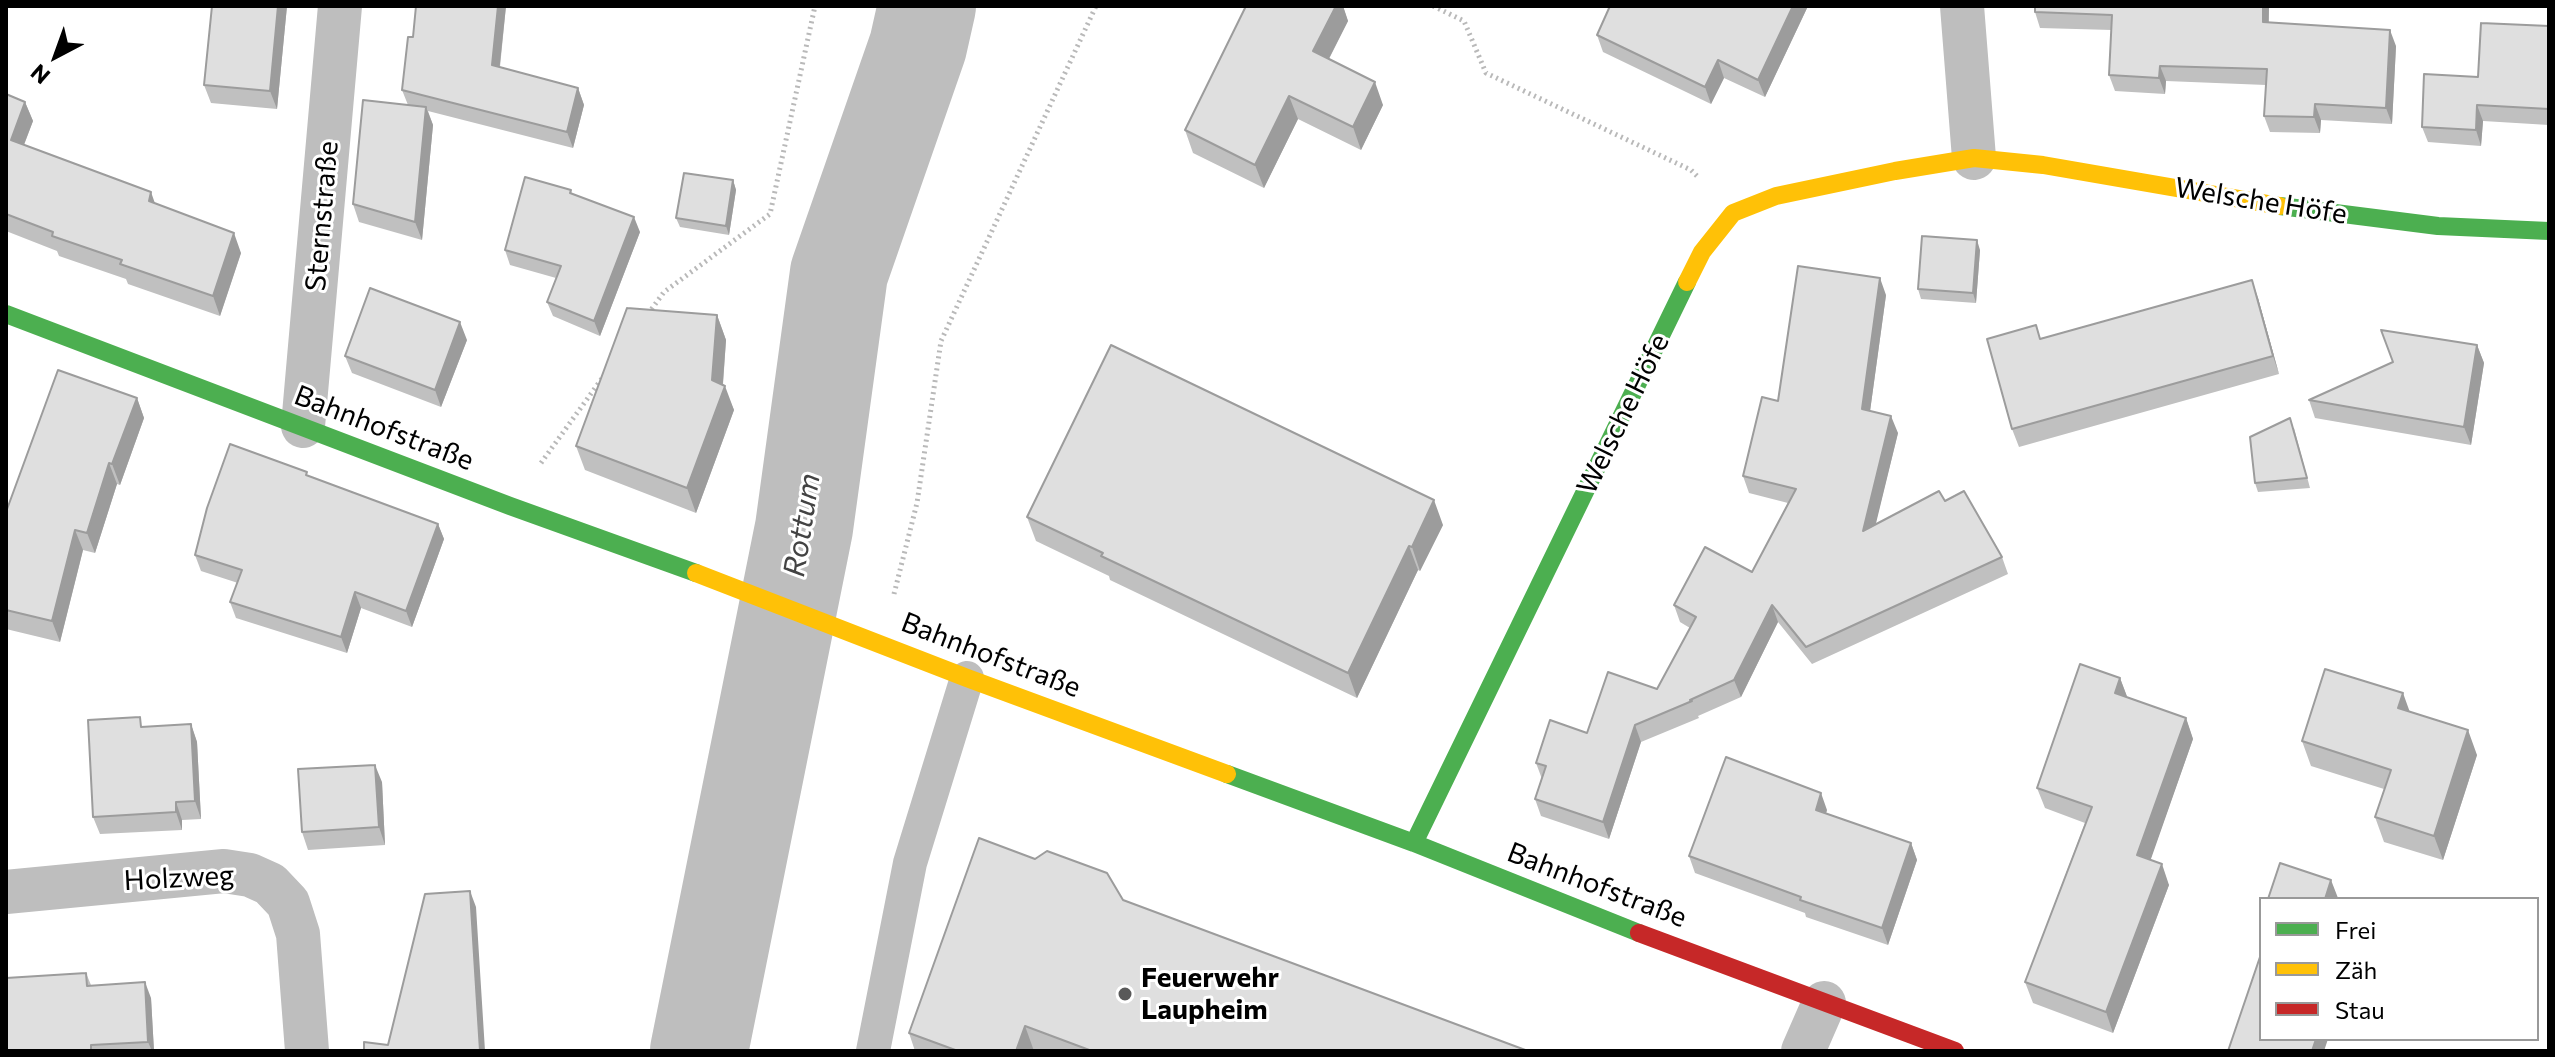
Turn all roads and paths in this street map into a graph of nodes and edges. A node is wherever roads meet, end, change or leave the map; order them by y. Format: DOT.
graph roads {
  1 [pos="340,6"];
  2 [pos="815,6"];
  3 [pos="1096,6"];
  4 [pos="1433,6"];
  5 [pos="1962,6"];
  6 [pos="1974,158"];
  7 [pos="1733,213"];
  8 [pos="2549,231"];
  9 [pos="6,314"];
  10 [pos="646,317"];
  11 [pos="610,368"];
  12 [pos="303,426"];
  13 [pos="510,506"];
  14 [pos="882,643"];
  15 [pos="967,678"];
  16 [pos="1414,843"];
  17 [pos="6,892"];
  18 [pos="1824,1003"];
  19 [pos="307,1051"];
  20 [pos="873,1051"];
  21 [pos="1803,1051"];
  22 [pos="1955,1051"];
  1 -- 12 [label="street, Sternstraße"];
  2 -- 10 [label="path"];
  3 -- 14 [label="path"];
  4 -- 7 [label="path"];
  5 -- 6 [label="street"];
  6 -- 7 [label="main road, Welsche Höfe"];
  6 -- 8 [label="main road, Welsche Höfe"];
  7 -- 16 [label="main road, Welsche Höfe"];
  9 -- 12 [label="main road, Bahnhofstraße"];
  11 -- 13 [label="path"];
  12 -- 13 [label="main road, Bahnhofstraße"];
  13 -- 14 [label="main road, Bahnhofstraße"];
  14 -- 15 [label="main road, Bahnhofstraße"];
  15 -- 16 [label="main road, Bahnhofstraße"];
  15 -- 20 [label="lane"];
  16 -- 18 [label="main road, Bahnhofstraße"];
  17 -- 19 [label="street, Holzweg"];
  18 -- 21 [label="street"];
  18 -- 22 [label="main road, Bahnhofstraße"];
}
